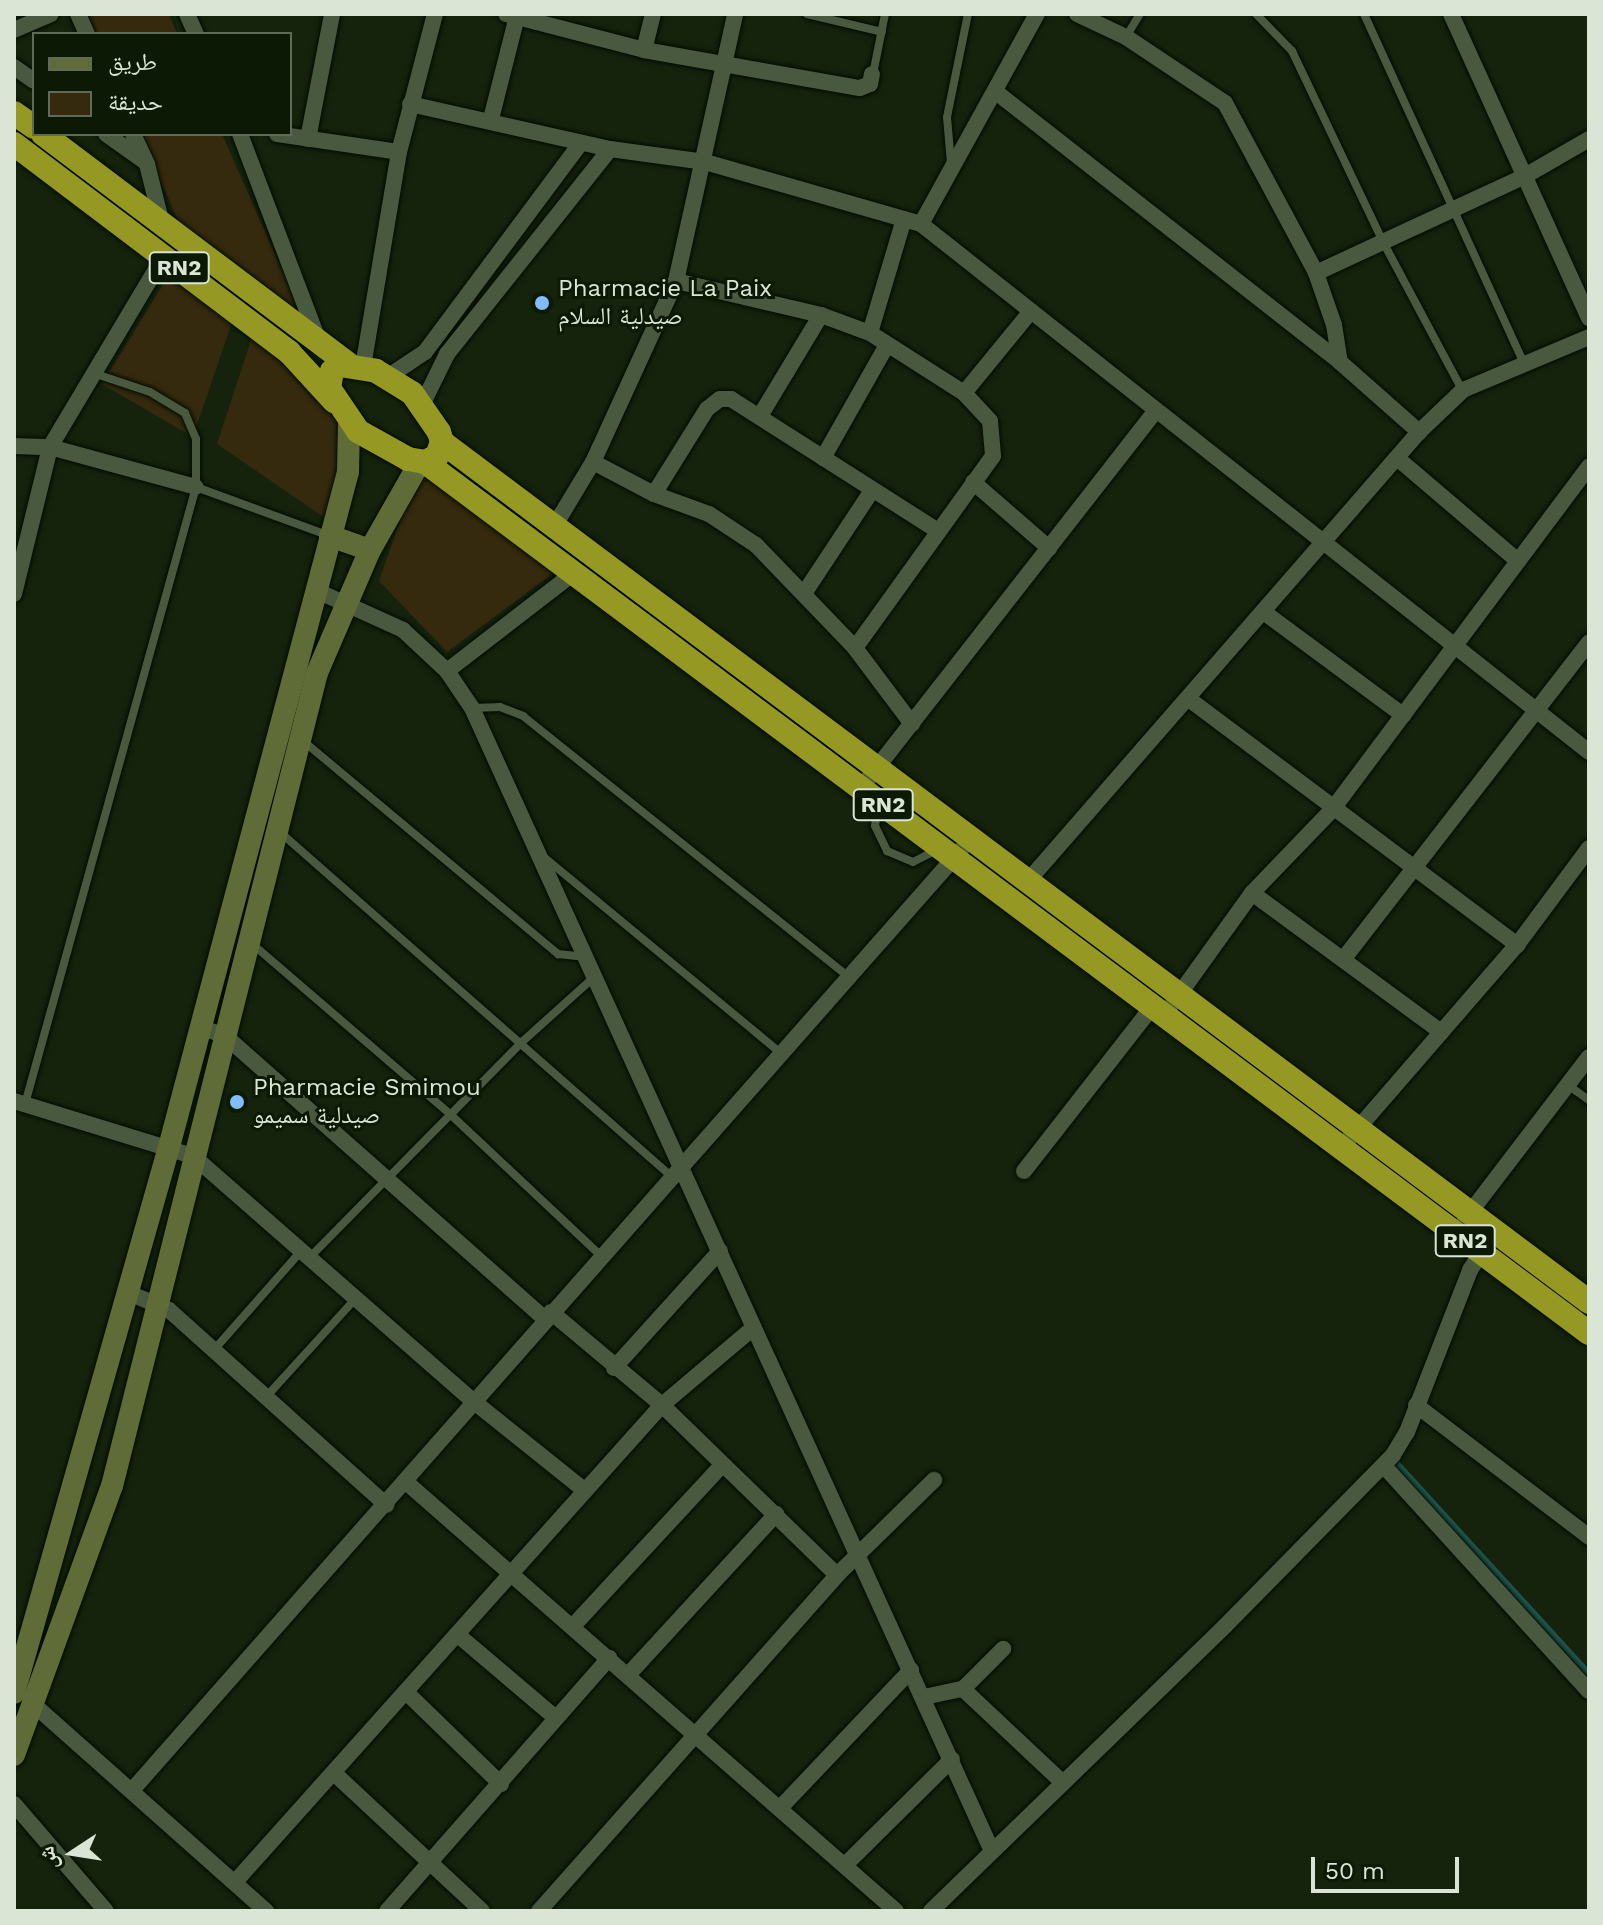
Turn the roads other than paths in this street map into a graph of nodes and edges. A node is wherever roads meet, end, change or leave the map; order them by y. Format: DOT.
graph roads {
  1 [pos="51,14"];
  2 [pos="332,14"];
  3 [pos="435,14"];
  4 [pos="653,14"];
  5 [pos="735,14"];
  6 [pos="807,14"];
  7 [pos="885,14"];
  8 [pos="968,14"];
  9 [pos="1037,14"];
  10 [pos="1077,14"];
  11 [pos="1140,14"];
  12 [pos="1256,14"];
  13 [pos="1364,14"];
  14 [pos="511,15"];
  15 [pos="1453,15"];
  16 [pos="14,30"];
  17 [pos="882,32"];
  18 [pos="1126,37"];
  19 [pos="644,50"];
  20 [pos="723,61"];
  21 [pos="14,67"];
  22 [pos="872,74"];
  23 [pos="32,80"];
  24 [pos="996,92"];
  25 [pos="410,104"];
  26 [pos="14,113"];
  27 [pos="491,119"];
  28 [pos="32,126"];
  29 [pos="46,136"];
  30 [pos="109,136"];
  31 [pos="134,136"];
  32 [pos="241,136"];
  33 [pos="289,136"];
  34 [pos="308,139"];
  35 [pos="1589,139"];
  36 [pos="581,143"];
  37 [pos="14,144"];
  38 [pos="610,149"];
  39 [pos="399,152"];
  40 [pos="705,162"];
  41 [pos="147,164"];
  42 [pos="952,172"];
  43 [pos="1525,176"];
  44 [pos="1456,207"];
  45 [pos="904,219"];
  46 [pos="921,224"];
  47 [pos="163,226"];
  48 [pos="1382,240"];
  49 [pos="164,256"];
  50 [pos="1316,273"];
  51 [pos="676,281"];
  52 [pos="1031,311"];
  53 [pos="821,315"];
  54 [pos="1589,318"];
  55 [pos="870,333"];
  56 [pos="1589,337"];
  57 [pos="887,345"];
  58 [pos="321,348"];
  59 [pos="1340,362"];
  60 [pos="1524,364"];
  61 [pos="356,366"];
  62 [pos="92,373"];
  63 [pos="389,376"];
  64 [pos="1463,390"];
  65 [pos="964,393"];
  66 [pos="334,401"];
  67 [pos="423,403"];
  68 [pos="1156,410"];
  69 [pos="760,416"];
  70 [pos="349,423"];
  71 [pos="1419,432"];
  72 [pos="442,442"];
  73 [pos="14,446"];
  74 [pos="50,447"];
  75 [pos="823,458"];
  76 [pos="1397,458"];
  77 [pos="422,462"];
  78 [pos="593,462"];
  79 [pos="1589,467"];
  80 [pos="973,482"];
  81 [pos="196,487"];
  82 [pos="871,492"];
  83 [pos="654,494"];
  84 [pos="555,525"];
  85 [pos="938,531"];
  86 [pos="330,536"];
  87 [pos="1325,544"];
  88 [pos="1049,548"];
  89 [pos="370,550"];
  90 [pos="1518,561"];
  91 [pos="574,573"];
  92 [pos="315,590"];
  93 [pos="805,592"];
  94 [pos="14,594"];
  95 [pos="346,602"];
  96 [pos="1265,613"];
  97 [pos="1589,643"];
  98 [pos="1454,647"];
  99 [pos="855,648"];
  100 [pos="447,671"];
  101 [pos="1190,700"];
  102 [pos="472,708"];
  103 [pos="1538,712"];
  104 [pos="1403,715"];
  105 [pos="912,724"];
  106 [pos="298,736"];
  107 [pos="1589,752"];
  108 [pos="872,787"];
  109 [pos="1332,810"];
  110 [pos="253,821"];
  111 [pos="275,828"];
  112 [pos="969,839"];
  113 [pos="1589,848"];
  114 [pos="947,854"];
  115 [pos="544,858"];
  116 [pos="1414,865"];
  117 [pos="1027,882"];
  118 [pos="1252,893"];
  119 [pos="247,940"];
  120 [pos="1517,945"];
  121 [pos="587,957"];
  122 [pos="1345,957"];
  123 [pos="596,975"];
  124 [pos="850,978"];
  125 [pos="1165,1005"];
  126 [pos="199,1027"];
  127 [pos="1441,1032"];
  128 [pos="224,1035"];
  129 [pos="523,1041"];
  130 [pos="782,1054"];
  131 [pos="1589,1057"];
  132 [pos="1568,1085"];
  133 [pos="1589,1100"];
  134 [pos="20,1103"];
  135 [pos="451,1115"];
  136 [pos="1357,1128"];
  137 [pos="169,1147"];
  138 [pos="1340,1149"];
  139 [pos="193,1156"];
  140 [pos="676,1170"];
  141 [pos="1024,1171"];
  142 [pos="391,1179"];
  143 [pos="1470,1213"];
  144 [pos="1495,1232"];
  145 [pos="1454,1233"];
  146 [pos="720,1251"];
  147 [pos="308,1252"];
  148 [pos="1480,1253"];
  149 [pos="601,1256"];
  150 [pos="129,1293"];
  151 [pos="357,1297"];
  152 [pos="1589,1302"];
  153 [pos="156,1304"];
  154 [pos="548,1316"];
  155 [pos="752,1329"];
  156 [pos="1589,1333"];
  157 [pos="213,1351"];
  158 [pos="614,1368"];
  159 [pos="265,1398"];
  160 [pos="473,1401"];
  161 [pos="662,1405"];
  162 [pos="1416,1405"];
  163 [pos="722,1465"];
  164 [pos="1384,1466"];
  165 [pos="934,1480"];
  166 [pos="406,1482"];
  167 [pos="584,1490"];
  168 [pos="386,1505"];
  169 [pos="776,1514"];
  170 [pos="1589,1537"];
  171 [pos="859,1558"];
  172 [pos="514,1573"];
  173 [pos="837,1575"];
  174 [pos="573,1626"];
  175 [pos="458,1635"];
  176 [pos="1003,1649"];
  177 [pos="609,1658"];
  178 [pos="911,1670"];
  179 [pos="628,1675"];
  180 [pos="963,1689"];
  181 [pos="1589,1691"];
  182 [pos="407,1693"];
  183 [pos="924,1697"];
  184 [pos="24,1698"];
  185 [pos="556,1718"];
  186 [pos="697,1734"];
  187 [pos="14,1755"];
  188 [pos="952,1759"];
  189 [pos="334,1773"];
  190 [pos="1063,1783"];
  191 [pos="501,1784"];
  192 [pos="134,1788"];
  193 [pos="14,1804"];
  194 [pos="781,1807"];
  195 [pos="992,1851"];
  196 [pos="430,1863"];
  197 [pos="846,1864"];
  198 [pos="235,1882"];
  199 [pos="106,1911"];
  200 [pos="266,1911"];
  201 [pos="387,1911"];
  202 [pos="482,1911"];
  203 [pos="539,1911"];
  204 [pos="896,1911"];
  205 [pos="931,1911"];
  1 -- 16 [label="street"];
  2 -- 34 [label="street"];
  3 -- 25 [label="street"];
  4 -- 19 [label="street"];
  5 -- 20 [label="street"];
  6 -- 17 [label="lane"];
  7 -- 17 [label="lane"];
  8 -- 42 [label="lane"];
  9 -- 24 [label="street"];
  10 -- 18 [label="street"];
  11 -- 18 [label="lane"];
  12 -- 48 [label="lane"];
  13 -- 44 [label="lane"];
  14 -- 19 [label="street"];
  14 -- 27 [label="street"];
  15 -- 43 [label="street"];
  17 -- 22 [label="lane"];
  18 -- 50 [label="street"];
  19 -- 20 [label="street"];
  20 -- 22 [label="street"];
  20 -- 40 [label="street"];
  21 -- 23 [label="street"];
  24 -- 42 [label="street"];
  24 -- 59 [label="street"];
  25 -- 27 [label="street"];
  25 -- 39 [label="street"];
  26 -- 28 [label="highway"];
  27 -- 36 [label="street"];
  29 -- 47 [label="highway, RN2"];
  30 -- 41 [label="street"];
  31 -- 41 [label="street"];
  32 -- 58 [label="street"];
  33 -- 34 [label="street"];
  34 -- 39 [label="street"];
  35 -- 43 [label="street"];
  36 -- 38 [label="street"];
  36 -- 63 [label="street"];
  37 -- 49 [label="highway, RN2"];
  38 -- 40 [label="street"];
  38 -- 67 [label="street"];
  39 -- 61 [label="street"];
  40 -- 45 [label="street"];
  40 -- 51 [label="street"];
  41 -- 47 [label="street"];
  42 -- 46 [label="street"];
  43 -- 44 [label="street"];
  43 -- 54 [label="street"];
  44 -- 48 [label="street"];
  44 -- 60 [label="lane"];
  45 -- 46 [label="street"];
  45 -- 55 [label="street"];
  46 -- 52 [label="street"];
  47 -- 58 [label="highway, RN2"];
  48 -- 50 [label="street"];
  48 -- 64 [label="lane"];
  49 -- 62 [label="street"];
  49 -- 66 [label="highway, RN2"];
  50 -- 59 [label="street"];
  51 -- 53 [label="street"];
  51 -- 78 [label="street"];
  52 -- 65 [label="street"];
  52 -- 68 [label="street"];
  53 -- 55 [label="street"];
  53 -- 69 [label="street"];
  55 -- 57 [label="street"];
  56 -- 60 [label="street"];
  57 -- 65 [label="street"];
  57 -- 75 [label="street"];
  58 -- 61 [label="highway, RN2"];
  59 -- 71 [label="street"];
  60 -- 64 [label="street"];
  61 -- 63 [label="highway, RN2"];
  61 -- 66 [label="highway"];
  62 -- 74 [label="street"];
  62 -- 81 [label="lane"];
  63 -- 67 [label="highway, RN2"];
  64 -- 71 [label="street"];
  65 -- 80 [label="street"];
  66 -- 70 [label="highway, RN2"];
  67 -- 72 [label="highway, RN2"];
  68 -- 87 [label="street"];
  68 -- 88 [label="street"];
  69 -- 75 [label="street"];
  69 -- 83 [label="street"];
  70 -- 77 [label="highway, RN2"];
  70 -- 86 [label="street"];
  71 -- 76 [label="street"];
  72 -- 77 [label="highway"];
  72 -- 84 [label="highway, RN2"];
  73 -- 74 [label="street"];
  74 -- 81 [label="street"];
  74 -- 94 [label="street"];
  75 -- 82 [label="street"];
  76 -- 87 [label="street"];
  76 -- 90 [label="street"];
  77 -- 89 [label="street"];
  77 -- 91 [label="highway, RN2"];
  78 -- 83 [label="street"];
  78 -- 84 [label="street"];
  79 -- 90 [label="street"];
  80 -- 85 [label="street"];
  80 -- 88 [label="street"];
  81 -- 86 [label="lane"];
  81 -- 134 [label="lane"];
  82 -- 85 [label="street"];
  82 -- 93 [label="street"];
  83 -- 93 [label="street"];
  84 -- 108 [label="highway, RN2"];
  85 -- 99 [label="street"];
  86 -- 89 [label="street"];
  86 -- 92 [label="street"];
  87 -- 96 [label="street"];
  87 -- 98 [label="street"];
  88 -- 105 [label="street"];
  89 -- 95 [label="street"];
  90 -- 98 [label="street"];
  91 -- 100 [label="street"];
  91 -- 108 [label="highway, RN2"];
  92 -- 95 [label="street"];
  92 -- 110 [label="street"];
  93 -- 99 [label="street"];
  95 -- 100 [label="street"];
  95 -- 106 [label="street"];
  96 -- 101 [label="street"];
  96 -- 104 [label="street"];
  97 -- 103 [label="street"];
  98 -- 103 [label="street"];
  98 -- 104 [label="street"];
  99 -- 105 [label="street"];
  100 -- 102 [label="street"];
  101 -- 109 [label="street"];
  101 -- 117 [label="street"];
  102 -- 115 [label="street"];
  102 -- 124 [label="lane"];
  103 -- 107 [label="street"];
  103 -- 116 [label="street"];
  104 -- 109 [label="street"];
  105 -- 108 [label="street"];
  106 -- 111 [label="street"];
  106 -- 121 [label="lane"];
  108 -- 112 [label="highway, RN2"];
  108 -- 114 [label="highway, RN2"];
  108 -- 114 [label="lane"];
  109 -- 116 [label="street"];
  109 -- 118 [label="street"];
  110 -- 111 [label="street"];
  110 -- 126 [label="street"];
  111 -- 119 [label="street"];
  111 -- 129 [label="lane"];
  112 -- 114 [label="street"];
  112 -- 117 [label="highway, RN2"];
  113 -- 120 [label="street"];
  114 -- 124 [label="street"];
  114 -- 125 [label="highway, RN2"];
  115 -- 121 [label="street"];
  115 -- 130 [label="lane"];
  116 -- 120 [label="street"];
  116 -- 122 [label="street"];
  117 -- 125 [label="highway, RN2"];
  118 -- 122 [label="street"];
  118 -- 125 [label="street"];
  119 -- 128 [label="street"];
  119 -- 135 [label="lane"];
  120 -- 127 [label="street"];
  121 -- 123 [label="street"];
  122 -- 127 [label="street"];
  123 -- 129 [label="lane"];
  123 -- 140 [label="street"];
  124 -- 130 [label="street"];
  125 -- 136 [label="highway, RN2"];
  125 -- 138 [label="highway, RN2"];
  125 -- 141 [label="street"];
  126 -- 128 [label="street"];
  126 -- 137 [label="street"];
  127 -- 136 [label="street"];
  128 -- 139 [label="street"];
  128 -- 142 [label="street"];
  129 -- 135 [label="lane"];
  129 -- 140 [label="lane"];
  130 -- 140 [label="street"];
  131 -- 132 [label="street"];
  132 -- 133 [label="lane"];
  132 -- 143 [label="street"];
  134 -- 137 [label="street"];
  135 -- 142 [label="lane"];
  135 -- 149 [label="lane"];
  136 -- 138 [label="street"];
  136 -- 143 [label="highway, RN2"];
  137 -- 139 [label="street"];
  137 -- 150 [label="street"];
  138 -- 145 [label="highway, RN2"];
  139 -- 147 [label="street"];
  139 -- 153 [label="street"];
  140 -- 146 [label="street"];
  140 -- 149 [label="street"];
  142 -- 147 [label="lane"];
  142 -- 154 [label="street"];
  143 -- 144 [label="highway, RN2"];
  143 -- 145 [label="street"];
  144 -- 148 [label="street"];
  144 -- 152 [label="highway, RN2"];
  145 -- 148 [label="highway, RN2"];
  146 -- 155 [label="street"];
  146 -- 158 [label="street"];
  147 -- 151 [label="street"];
  147 -- 157 [label="lane"];
  148 -- 156 [label="highway, RN2"];
  148 -- 162 [label="street"];
  149 -- 154 [label="street"];
  150 -- 153 [label="street"];
  150 -- 184 [label="street"];
  151 -- 159 [label="lane"];
  151 -- 160 [label="street"];
  153 -- 157 [label="street"];
  153 -- 184 [label="street"];
  154 -- 158 [label="street"];
  154 -- 160 [label="street"];
  155 -- 161 [label="street"];
  155 -- 171 [label="street"];
  157 -- 159 [label="street"];
  158 -- 161 [label="street"];
  159 -- 168 [label="street"];
  160 -- 166 [label="street"];
  160 -- 167 [label="street"];
  161 -- 163 [label="street"];
  161 -- 167 [label="street"];
  162 -- 164 [label="street"];
  162 -- 170 [label="street"];
  163 -- 169 [label="street"];
  163 -- 174 [label="street"];
  164 -- 181 [label="street"];
  164 -- 190 [label="street"];
  165 -- 171 [label="street"];
  166 -- 168 [label="street"];
  166 -- 172 [label="street"];
  167 -- 172 [label="street"];
  168 -- 192 [label="street"];
  169 -- 173 [label="street"];
  169 -- 179 [label="street"];
  171 -- 173 [label="street"];
  171 -- 178 [label="street"];
  172 -- 174 [label="street"];
  172 -- 175 [label="street"];
  173 -- 186 [label="street"];
  174 -- 177 [label="street"];
  175 -- 182 [label="street"];
  175 -- 185 [label="street"];
  176 -- 180 [label="street"];
  177 -- 179 [label="street"];
  177 -- 185 [label="street"];
  178 -- 183 [label="street"];
  178 -- 194 [label="street"];
  179 -- 186 [label="street"];
  180 -- 183 [label="street"];
  180 -- 190 [label="street"];
  182 -- 189 [label="street"];
  182 -- 191 [label="street"];
  183 -- 188 [label="street"];
  184 -- 187 [label="street"];
  184 -- 192 [label="street"];
  185 -- 191 [label="street"];
  186 -- 194 [label="street"];
  186 -- 203 [label="street"];
  188 -- 195 [label="street"];
  188 -- 197 [label="street"];
  189 -- 196 [label="street"];
  189 -- 198 [label="street"];
  190 -- 195 [label="street"];
  191 -- 196 [label="street"];
  192 -- 198 [label="street"];
  193 -- 199 [label="street"];
  194 -- 197 [label="street"];
  195 -- 205 [label="street"];
  196 -- 201 [label="street"];
  196 -- 202 [label="street"];
  197 -- 204 [label="street"];
  198 -- 200 [label="street"];
}
